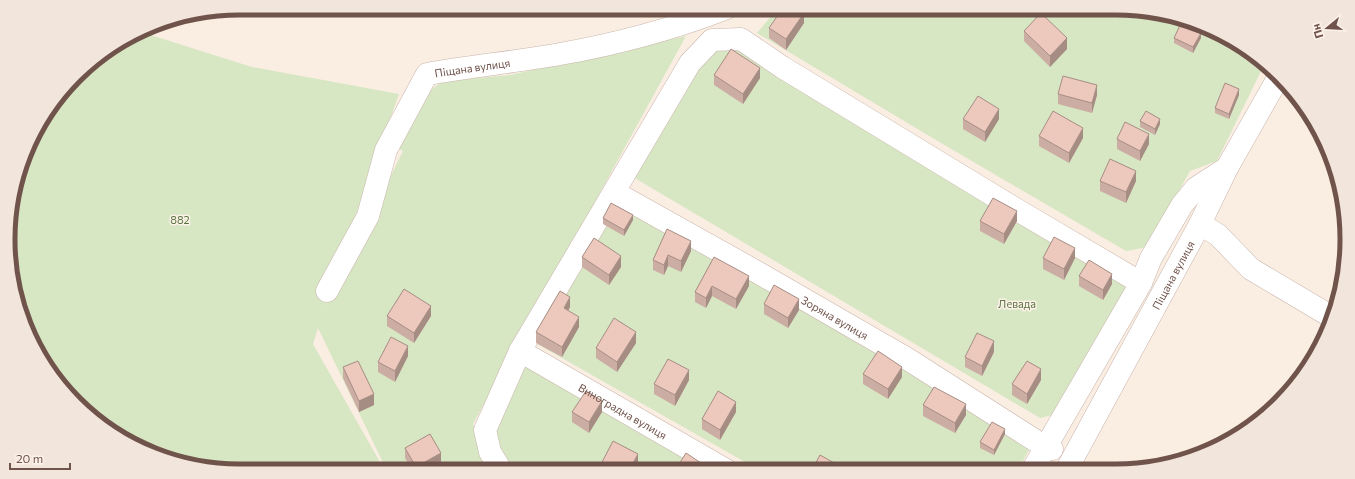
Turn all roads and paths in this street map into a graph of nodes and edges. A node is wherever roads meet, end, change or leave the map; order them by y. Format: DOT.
graph roads {
  1 [pos="706,15"];
  2 [pos="1276,83"];
  3 [pos="1227,168"];
  4 [pos="614,192"];
  5 [pos="1200,224"];
  6 [pos="1141,283"];
  7 [pos="327,291"];
  8 [pos="1327,314"];
  9 [pos="520,351"];
  10 [pos="1050,447"];
  11 [pos="497,464"];
  12 [pos="716,464"];
  13 [pos="1038,464"];
  14 [pos="1070,464"];
  1 -- 7 [label="street, Піщана вулиця"];
  2 -- 3 [label="street, Піщана вулиця"];
  3 -- 5 [label="street, Піщана вулиця"];
  3 -- 6 [label="street"];
  4 -- 6 [label="street"];
  4 -- 9 [label="street"];
  4 -- 10 [label="street, Зоряна вулиця"];
  5 -- 8 [label="street"];
  5 -- 14 [label="street, Піщана вулиця"];
  6 -- 10 [label="street"];
  9 -- 11 [label="street"];
  9 -- 12 [label="street, Виноградна вулиця"];
  10 -- 13 [label="street"];
}
